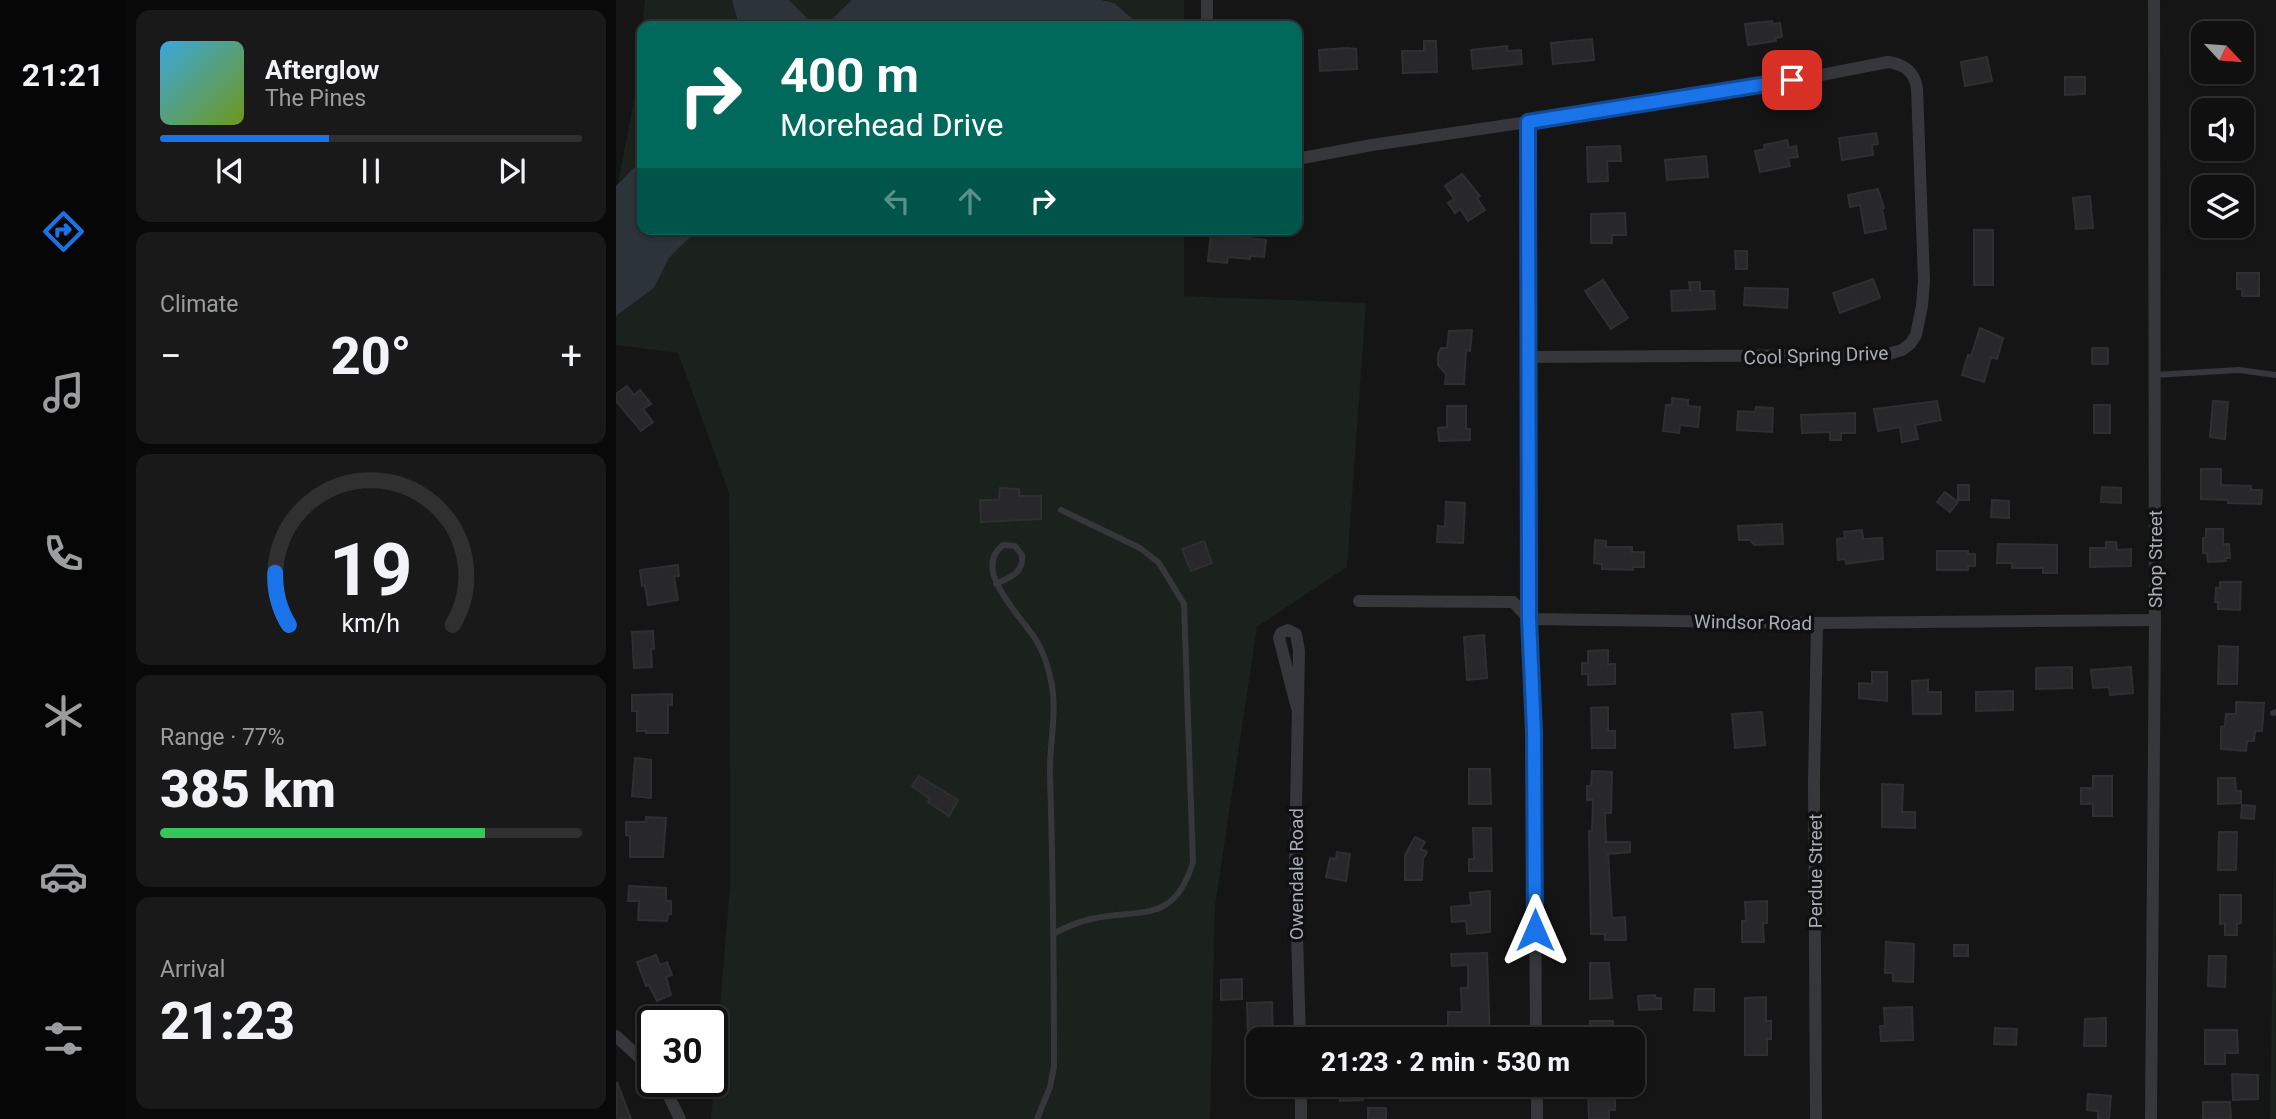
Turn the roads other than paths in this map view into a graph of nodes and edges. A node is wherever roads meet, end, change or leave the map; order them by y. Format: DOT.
graph roads {
  1 [pos="1207,0"];
  2 [pos="2154,0"];
  3 [pos="1207,21"];
  4 [pos="1528,122"];
  5 [pos="1302,158"];
  6 [pos="1528,357"];
  7 [pos="2154,375"];
  8 [pos="2276,375"];
  9 [pos="1061,510"];
  10 [pos="996,584"];
  11 [pos="1359,601"];
  12 [pos="1529,619"];
  13 [pos="2155,620"];
  14 [pos="1817,623"];
  15 [pos="1297,708"];
  16 [pos="1055,933"];
  17 [pos="1300,1027"];
  18 [pos="1536,1027"];
  19 [pos="616,1036"];
  20 [pos="637,1055"];
  21 [pos="669,1097"];
  22 [pos="1301,1097"];
  23 [pos="1536,1097"];
  24 [pos="680,1119"];
  25 [pos="1037,1119"];
  26 [pos="1301,1119"];
  27 [pos="1537,1119"];
  28 [pos="1815,1119"];
  29 [pos="2151,1119"];
  1 -- 3 [label="street"];
  2 -- 7 [label="street, Shop Street"];
  4 -- 5 [label="street"];
  4 -- 6 [label="street"];
  4 -- 6 [label="street, Cool Spring Drive"];
  6 -- 12 [label="street"];
  7 -- 8 [label="lane"];
  7 -- 13 [label="street, Shop Street"];
  9 -- 16 [label="lane"];
  10 -- 10 [label="lane"];
  10 -- 16 [label="lane"];
  11 -- 12 [label="street"];
  12 -- 14 [label="street, Windsor Road"];
  12 -- 18 [label="street"];
  13 -- 14 [label="street, Windsor Road"];
  13 -- 29 [label="street, Shop Street"];
  14 -- 28 [label="street, Perdue Street"];
  15 -- 15 [label="street, Owendale Road"];
  15 -- 17 [label="street, Owendale Road"];
  16 -- 25 [label="lane"];
  19 -- 20 [label="street"];
  21 -- 24 [label="street"];
  22 -- 26 [label="street"];
  23 -- 27 [label="street"];
}
